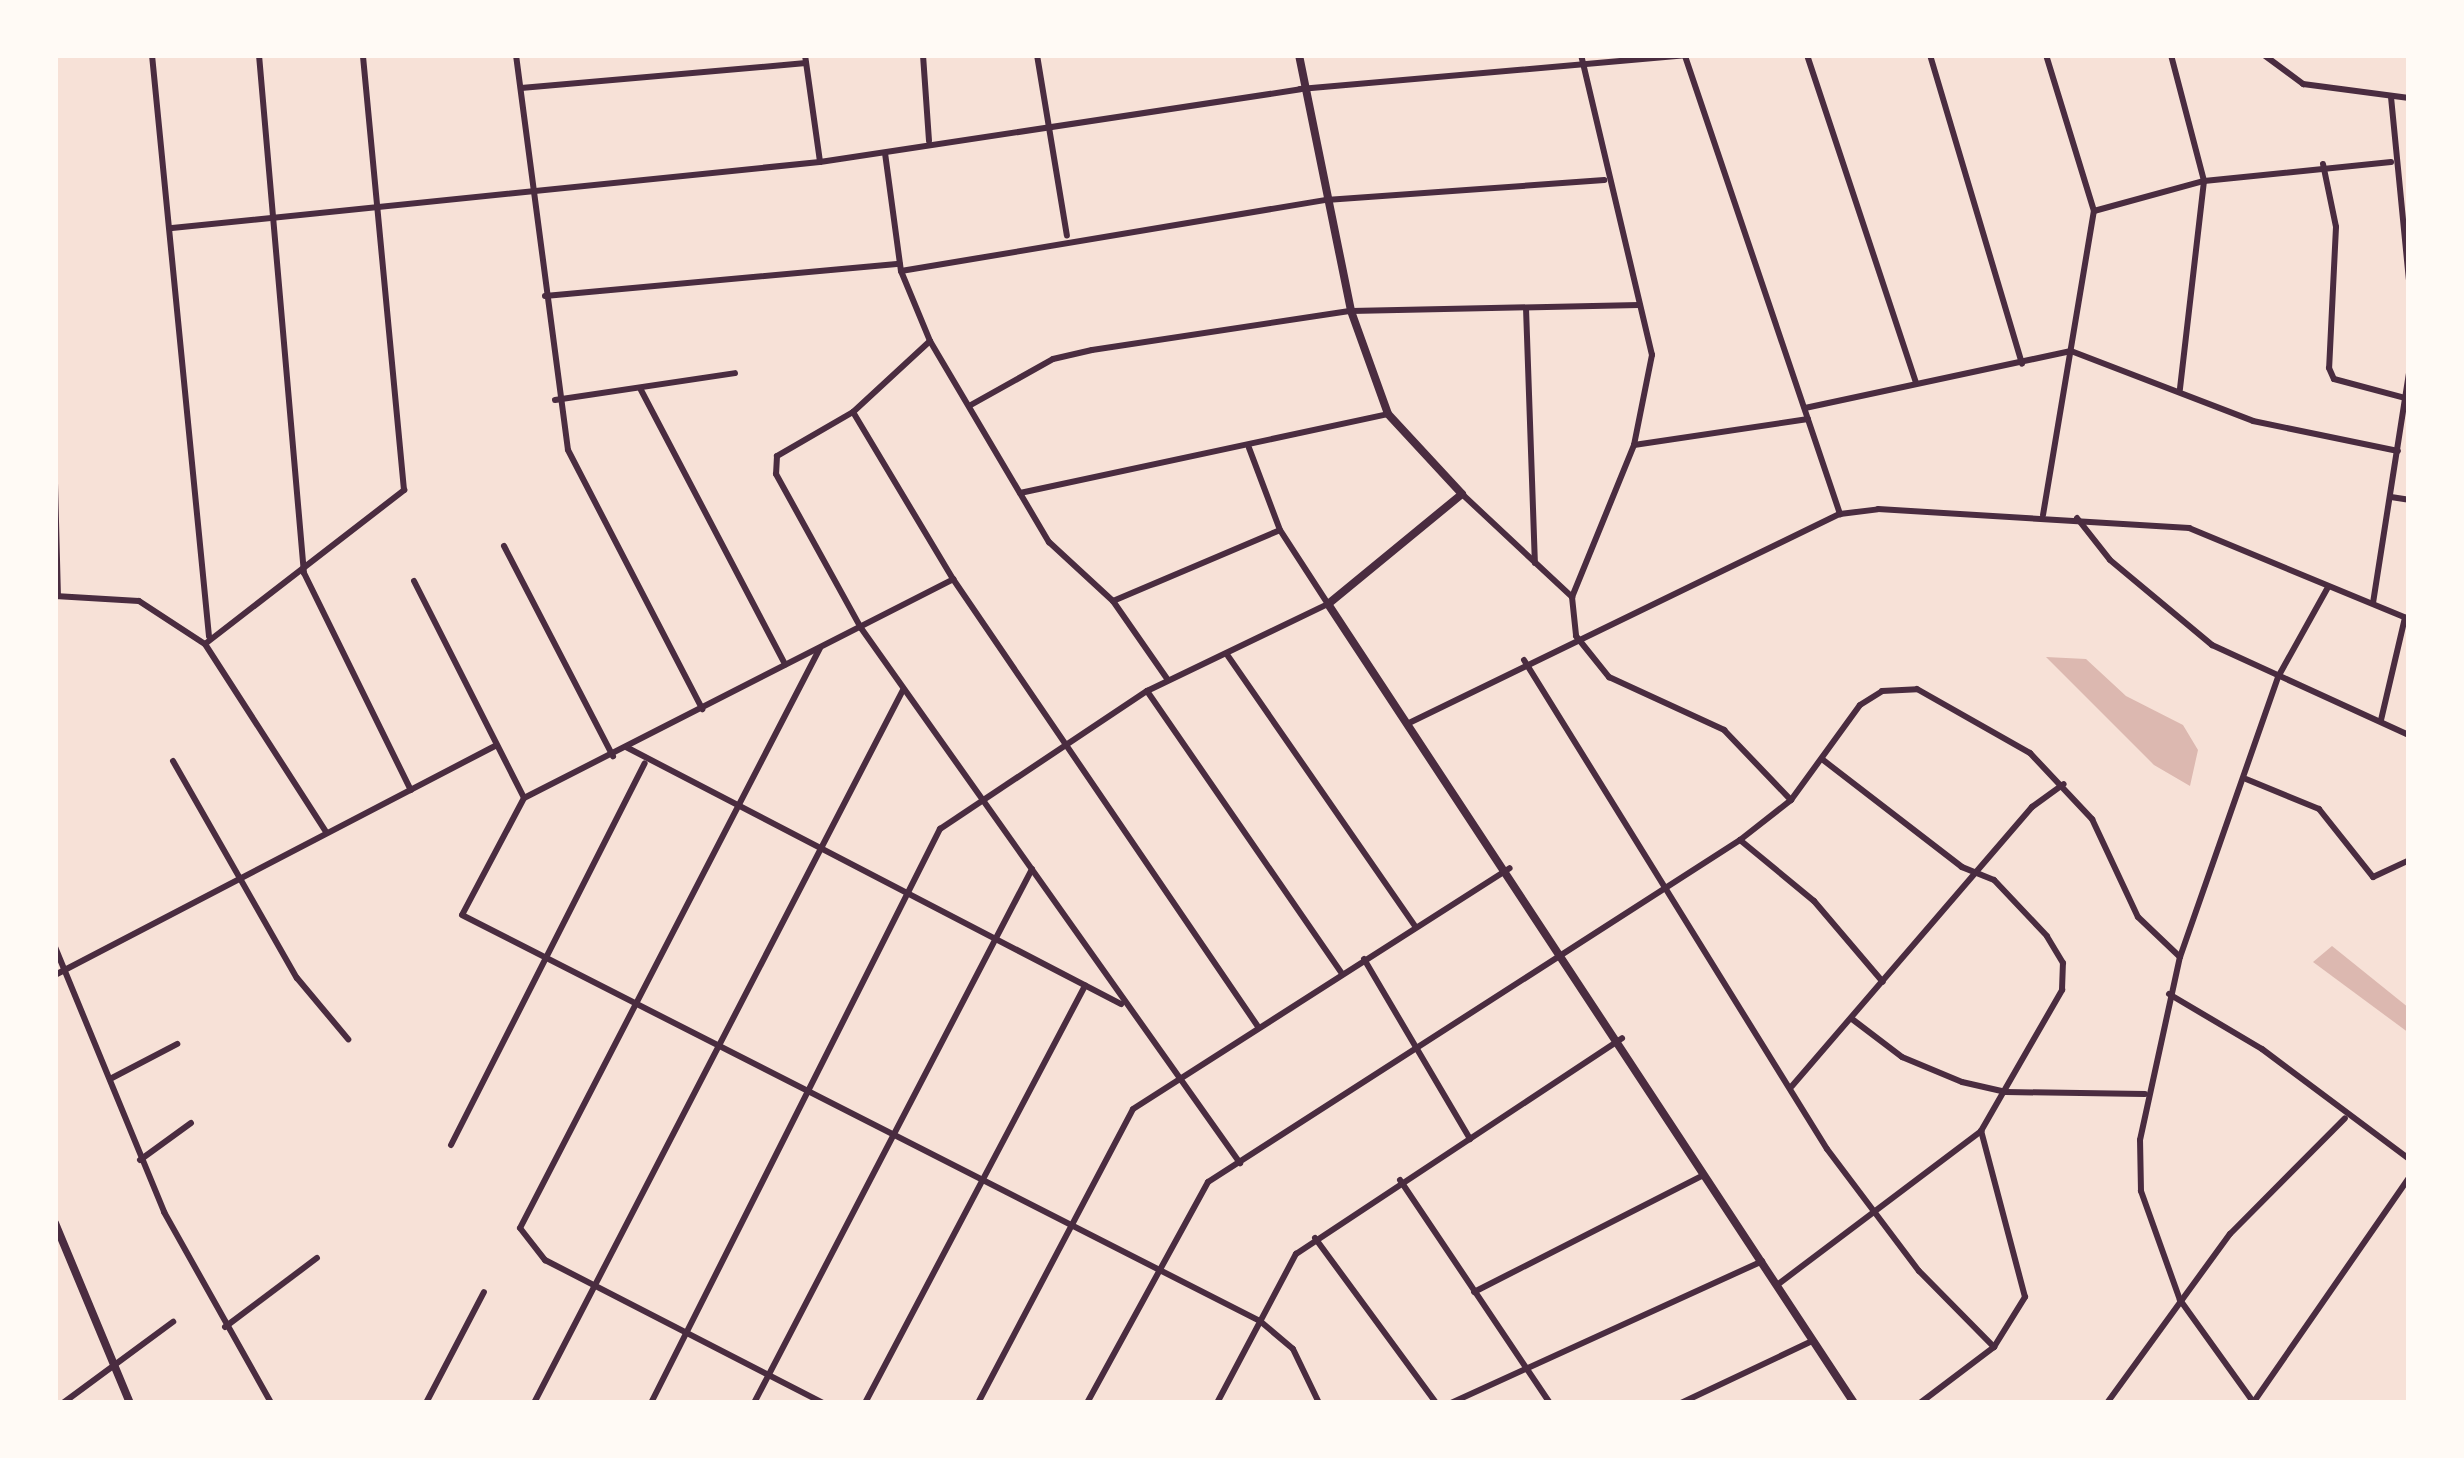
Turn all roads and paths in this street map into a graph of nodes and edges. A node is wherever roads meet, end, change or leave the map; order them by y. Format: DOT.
graph roads {
  1 [pos="152,55"];
  2 [pos="260,55"];
  3 [pos="363,55"];
  4 [pos="516,55"];
  5 [pos="923,55"];
  6 [pos="1037,55"];
  7 [pos="1299,55"];
  8 [pos="1808,55"];
  9 [pos="1930,55"];
  10 [pos="2046,55"];
  11 [pos="2171,55"];
  12 [pos="2264,55"];
  13 [pos="1688,56"];
  14 [pos="805,59"];
  15 [pos="1582,59"];
  16 [pos="521,88"];
  17 [pos="1300,89"];
  18 [pos="2390,97"];
  19 [pos="2409,98"];
  20 [pos="1046,125"];
  21 [pos="929,141"];
  22 [pos="884,153"];
  23 [pos="820,162"];
  24 [pos="2391,162"];
  25 [pos="2323,164"];
  26 [pos="1604,180"];
  27 [pos="2204,181"];
  28 [pos="532,194"];
  29 [pos="1326,200"];
  30 [pos="377,209"];
  31 [pos="2094,211"];
  32 [pos="275,215"];
  33 [pos="172,228"];
  34 [pos="1067,236"];
  35 [pos="901,267"];
  36 [pos="2409,279"];
  37 [pos="545,296"];
  38 [pos="1639,305"];
  39 [pos="1526,308"];
  40 [pos="1351,312"];
  41 [pos="930,341"];
  42 [pos="2070,351"];
  43 [pos="2022,364"];
  44 [pos="735,373"];
  45 [pos="2409,374"];
  46 [pos="1916,382"];
  47 [pos="641,390"];
  48 [pos="2180,390"];
  49 [pos="2407,399"];
  50 [pos="556,400"];
  51 [pos="969,406"];
  52 [pos="1805,408"];
  53 [pos="853,412"];
  54 [pos="1388,414"];
  55 [pos="1808,419"];
  56 [pos="1634,445"];
  57 [pos="1249,448"];
  58 [pos="2398,452"];
  59 [pos="55,483"];
  60 [pos="1020,493"];
  61 [pos="1462,494"];
  62 [pos="2391,496"];
  63 [pos="2409,500"];
  64 [pos="1840,514"];
  65 [pos="2044,514"];
  66 [pos="2076,518"];
  67 [pos="1280,530"];
  68 [pos="504,546"];
  69 [pos="1535,563"];
  70 [pos="304,574"];
  71 [pos="953,578"];
  72 [pos="414,581"];
  73 [pos="2328,587"];
  74 [pos="56,596"];
  75 [pos="1572,597"];
  76 [pos="1113,601"];
  77 [pos="2373,603"];
  78 [pos="1328,604"];
  79 [pos="2407,618"];
  80 [pos="861,628"];
  81 [pos="1576,636"];
  82 [pos="207,640"];
  83 [pos="820,648"];
  84 [pos="1228,656"];
  85 [pos="1524,660"];
  86 [pos="786,664"];
  87 [pos="2278,677"];
  88 [pos="1168,680"];
  89 [pos="903,690"];
  90 [pos="1147,691"];
  91 [pos="702,709"];
  92 [pos="2382,720"];
  93 [pos="1409,723"];
  94 [pos="2409,735"];
  95 [pos="494,746"];
  96 [pos="626,747"];
  97 [pos="1066,749"];
  98 [pos="613,756"];
  99 [pos="1823,760"];
  100 [pos="174,761"];
  101 [pos="645,762"];
  102 [pos="2246,779"];
  103 [pos="2064,784"];
  104 [pos="411,790"];
  105 [pos="524,798"];
  106 [pos="983,800"];
  107 [pos="1791,800"];
  108 [pos="734,804"];
  109 [pos="326,832"];
  110 [pos="1740,840"];
  111 [pos="819,850"];
  112 [pos="2409,860"];
  113 [pos="1510,868"];
  114 [pos="1032,869"];
  115 [pos="1974,874"];
  116 [pos="243,878"];
  117 [pos="1670,889"];
  118 [pos="906,895"];
  119 [pos="1415,926"];
  120 [pos="994,940"];
  121 [pos="55,947"];
  122 [pos="548,951"];
  123 [pos="1567,954"];
  124 [pos="2180,956"];
  125 [pos="1364,959"];
  126 [pos="67,968"];
  127 [pos="1342,974"];
  128 [pos="55,975"];
  129 [pos="1884,982"];
  130 [pos="1085,985"];
  131 [pos="2169,994"];
  132 [pos="636,1001"];
  133 [pos="1122,1004"];
  134 [pos="1852,1019"];
  135 [pos="1259,1029"];
  136 [pos="348,1038"];
  137 [pos="1622,1038"];
  138 [pos="177,1044"];
  139 [pos="722,1045"];
  140 [pos="1418,1052"];
  141 [pos="1176,1078"];
  142 [pos="110,1079"];
  143 [pos="1792,1086"];
  144 [pos="808,1088"];
  145 [pos="2006,1092"];
  146 [pos="2145,1094"];
  147 [pos="2345,1118"];
  148 [pos="192,1123"];
  149 [pos="895,1128"];
  150 [pos="1982,1131"];
  151 [pos="1470,1139"];
  152 [pos="451,1145"];
  153 [pos="2409,1158"];
  154 [pos="140,1160"];
  155 [pos="1240,1163"];
  156 [pos="1706,1174"];
  157 [pos="2409,1178"];
  158 [pos="984,1179"];
  159 [pos="1400,1180"];
  160 [pos="1874,1216"];
  161 [pos="55,1224"];
  162 [pos="1072,1224"];
  163 [pos="1315,1238"];
  164 [pos="317,1258"];
  165 [pos="1762,1261"];
  166 [pos="1156,1268"];
  167 [pos="1777,1285"];
  168 [pos="593,1286"];
  169 [pos="484,1292"];
  170 [pos="1474,1292"];
  171 [pos="2180,1300"];
  172 [pos="1260,1321"];
  173 [pos="173,1322"];
  174 [pos="226,1327"];
  175 [pos="686,1334"];
  176 [pos="1812,1341"];
  177 [pos="1994,1347"];
  178 [pos="110,1364"];
  179 [pos="1526,1368"];
  180 [pos="768,1375"];
  181 [pos="1316,1400"];
  182 [pos="63,1403"];
  183 [pos="130,1403"];
  184 [pos="271,1403"];
  185 [pos="426,1403"];
  186 [pos="534,1403"];
  187 [pos="651,1403"];
  188 [pos="754,1403"];
  189 [pos="823,1403"];
  190 [pos="865,1403"];
  191 [pos="978,1403"];
  192 [pos="1087,1403"];
  193 [pos="1217,1403"];
  194 [pos="1436,1403"];
  195 [pos="1451,1403"];
  196 [pos="1550,1403"];
  197 [pos="1681,1403"];
  198 [pos="1854,1403"];
  199 [pos="1920,1403"];
  200 [pos="2107,1403"];
  201 [pos="2253,1403"];
  1 -- 33 [label="street"];
  2 -- 32 [label="street"];
  3 -- 30 [label="street"];
  4 -- 16 [label="street"];
  5 -- 21 [label="street"];
  6 -- 20 [label="street"];
  7 -- 17 [label="street"];
  8 -- 46 [label="street"];
  9 -- 43 [label="street"];
  10 -- 31 [label="street"];
  11 -- 27 [label="street"];
  12 -- 18 [label="street"];
  13 -- 15 [label="street"];
  13 -- 52 [label="street"];
  14 -- 16 [label="street"];
  14 -- 23 [label="street"];
  15 -- 17 [label="street"];
  15 -- 26 [label="street"];
  16 -- 28 [label="street"];
  17 -- 20 [label="street"];
  17 -- 29 [label="street"];
  18 -- 19 [label="street"];
  18 -- 24 [label="street"];
  20 -- 21 [label="street"];
  20 -- 34 [label="street"];
  21 -- 22 [label="street"];
  22 -- 23 [label="street"];
  22 -- 35 [label="street"];
  23 -- 28 [label="street"];
  24 -- 25 [label="street"];
  24 -- 36 [label="street"];
  25 -- 27 [label="street"];
  25 -- 49 [label="street"];
  26 -- 29 [label="street"];
  26 -- 38 [label="street"];
  27 -- 31 [label="street"];
  27 -- 48 [label="street"];
  28 -- 30 [label="street"];
  28 -- 37 [label="street"];
  29 -- 34 [label="street"];
  29 -- 40 [label="street"];
  30 -- 32 [label="street"];
  30 -- 70 [label="street"];
  31 -- 42 [label="street"];
  32 -- 33 [label="street"];
  32 -- 70 [label="street"];
  33 -- 82 [label="street"];
  34 -- 35 [label="street"];
  35 -- 37 [label="street"];
  35 -- 41 [label="street"];
  37 -- 50 [label="street"];
  38 -- 39 [label="street"];
  38 -- 56 [label="street"];
  39 -- 40 [label="street"];
  39 -- 69 [label="street"];
  40 -- 51 [label="street"];
  40 -- 54 [label="street"];
  41 -- 51 [label="street"];
  41 -- 53 [label="street"];
  42 -- 43 [label="street"];
  42 -- 48 [label="street"];
  42 -- 65 [label="street"];
  43 -- 46 [label="street"];
  44 -- 47 [label="street"];
  45 -- 49 [label="street"];
  46 -- 52 [label="street"];
  47 -- 50 [label="street"];
  47 -- 86 [label="street"];
  48 -- 58 [label="street"];
  49 -- 58 [label="street"];
  50 -- 91 [label="street"];
  51 -- 60 [label="street"];
  52 -- 55 [label="street"];
  53 -- 71 [label="street"];
  53 -- 80 [label="street"];
  54 -- 57 [label="street"];
  54 -- 61 [label="street"];
  55 -- 56 [label="street"];
  55 -- 64 [label="street"];
  56 -- 75 [label="street"];
  57 -- 60 [label="street"];
  57 -- 67 [label="street"];
  58 -- 62 [label="street"];
  59 -- 74 [label="street"];
  60 -- 76 [label="street"];
  61 -- 69 [label="street"];
  61 -- 78 [label="street"];
  62 -- 63 [label="street"];
  62 -- 77 [label="street"];
  64 -- 65 [label="street"];
  64 -- 81 [label="street"];
  65 -- 66 [label="street"];
  66 -- 73 [label="street"];
  66 -- 87 [label="street"];
  67 -- 76 [label="street"];
  67 -- 78 [label="street"];
  68 -- 98 [label="street"];
  69 -- 75 [label="street"];
  70 -- 82 [label="street"];
  70 -- 104 [label="street"];
  71 -- 80 [label="street"];
  71 -- 97 [label="street"];
  72 -- 95 [label="street"];
  73 -- 77 [label="street"];
  73 -- 87 [label="street"];
  74 -- 82 [label="street"];
  75 -- 81 [label="street"];
  76 -- 88 [label="street"];
  77 -- 79 [label="street"];
  78 -- 84 [label="street"];
  78 -- 93 [label="street"];
  79 -- 92 [label="street"];
  80 -- 83 [label="street"];
  80 -- 89 [label="street"];
  81 -- 85 [label="street"];
  81 -- 107 [label="street"];
  82 -- 109 [label="street"];
  83 -- 86 [label="street"];
  83 -- 108 [label="street"];
  84 -- 88 [label="street"];
  84 -- 119 [label="street"];
  85 -- 93 [label="street"];
  85 -- 117 [label="street"];
  86 -- 91 [label="street"];
  87 -- 92 [label="street"];
  87 -- 102 [label="street"];
  88 -- 90 [label="street"];
  89 -- 106 [label="street"];
  89 -- 111 [label="street"];
  90 -- 97 [label="street"];
  90 -- 127 [label="street"];
  91 -- 96 [label="street"];
  92 -- 94 [label="street"];
  93 -- 113 [label="street"];
  95 -- 104 [label="street"];
  95 -- 105 [label="street"];
  96 -- 98 [label="street"];
  96 -- 101 [label="street"];
  97 -- 106 [label="street"];
  97 -- 135 [label="street"];
  98 -- 105 [label="street"];
  99 -- 103 [label="street"];
  99 -- 107 [label="street"];
  99 -- 115 [label="street"];
  100 -- 116 [label="street"];
  101 -- 108 [label="street"];
  101 -- 122 [label="street"];
  102 -- 112 [label="street"];
  102 -- 124 [label="street"];
  103 -- 115 [label="street"];
  103 -- 124 [label="street"];
  104 -- 109 [label="street"];
  105 -- 122 [label="street"];
  106 -- 114 [label="street"];
  106 -- 118 [label="street"];
  107 -- 110 [label="street"];
  108 -- 111 [label="street"];
  108 -- 132 [label="street"];
  109 -- 116 [label="street"];
  110 -- 117 [label="street"];
  110 -- 129 [label="street"];
  111 -- 118 [label="street"];
  111 -- 139 [label="street"];
  113 -- 119 [label="street"];
  113 -- 123 [label="street"];
  114 -- 120 [label="street"];
  114 -- 133 [label="street"];
  115 -- 129 [label="street"];
  115 -- 145 [label="street"];
  116 -- 126 [label="street"];
  116 -- 136 [label="street"];
  117 -- 123 [label="street"];
  117 -- 143 [label="street"];
  118 -- 120 [label="street"];
  118 -- 144 [label="street"];
  119 -- 125 [label="street"];
  120 -- 130 [label="street"];
  120 -- 149 [label="street"];
  121 -- 126 [label="street"];
  122 -- 132 [label="street"];
  122 -- 152 [label="street"];
  123 -- 137 [label="street"];
  123 -- 140 [label="street"];
  124 -- 131 [label="street"];
  125 -- 127 [label="street"];
  125 -- 140 [label="street"];
  126 -- 128 [label="street"];
  126 -- 142 [label="street"];
  127 -- 135 [label="street"];
  129 -- 134 [label="street"];
  130 -- 133 [label="street"];
  130 -- 158 [label="street"];
  131 -- 146 [label="street"];
  131 -- 147 [label="street"];
  132 -- 139 [label="street"];
  132 -- 168 [label="street"];
  133 -- 141 [label="street"];
  134 -- 143 [label="street"];
  134 -- 145 [label="street"];
  135 -- 141 [label="street"];
  137 -- 151 [label="street"];
  137 -- 156 [label="street"];
  138 -- 142 [label="street"];
  139 -- 144 [label="street"];
  139 -- 168 [label="street"];
  140 -- 151 [label="street"];
  140 -- 155 [label="street"];
  141 -- 155 [label="street"];
  141 -- 162 [label="street"];
  142 -- 154 [label="street"];
  143 -- 160 [label="street"];
  144 -- 149 [label="street"];
  144 -- 175 [label="street"];
  145 -- 146 [label="street"];
  145 -- 150 [label="street"];
  146 -- 171 [label="street"];
  147 -- 153 [label="street"];
  147 -- 171 [label="street"];
  148 -- 154 [label="street"];
  149 -- 158 [label="street"];
  149 -- 180 [label="street"];
  150 -- 160 [label="street"];
  150 -- 177 [label="street"];
  151 -- 159 [label="street"];
  154 -- 174 [label="street"];
  155 -- 166 [label="street"];
  156 -- 165 [label="street"];
  156 -- 170 [label="street"];
  157 -- 201 [label="street"];
  158 -- 162 [label="street"];
  158 -- 190 [label="street"];
  159 -- 163 [label="street"];
  159 -- 170 [label="street"];
  160 -- 167 [label="street"];
  160 -- 177 [label="street"];
  161 -- 178 [label="street"];
  162 -- 166 [label="street"];
  162 -- 191 [label="street"];
  163 -- 172 [label="street"];
  163 -- 194 [label="street"];
  164 -- 174 [label="street"];
  165 -- 167 [label="street"];
  165 -- 179 [label="street"];
  166 -- 172 [label="street"];
  166 -- 192 [label="street"];
  167 -- 176 [label="street"];
  168 -- 175 [label="street"];
  168 -- 186 [label="street"];
  169 -- 185 [label="street"];
  170 -- 179 [label="street"];
  171 -- 200 [label="street"];
  171 -- 201 [label="street"];
  172 -- 181 [label="street"];
  172 -- 193 [label="street"];
  173 -- 178 [label="street"];
  174 -- 184 [label="street"];
  175 -- 180 [label="street"];
  175 -- 187 [label="street"];
  176 -- 197 [label="street"];
  176 -- 198 [label="street"];
  177 -- 199 [label="street"];
  178 -- 182 [label="street"];
  178 -- 183 [label="street"];
  179 -- 195 [label="street"];
  179 -- 196 [label="street"];
  180 -- 188 [label="street"];
  180 -- 189 [label="street"];
}
